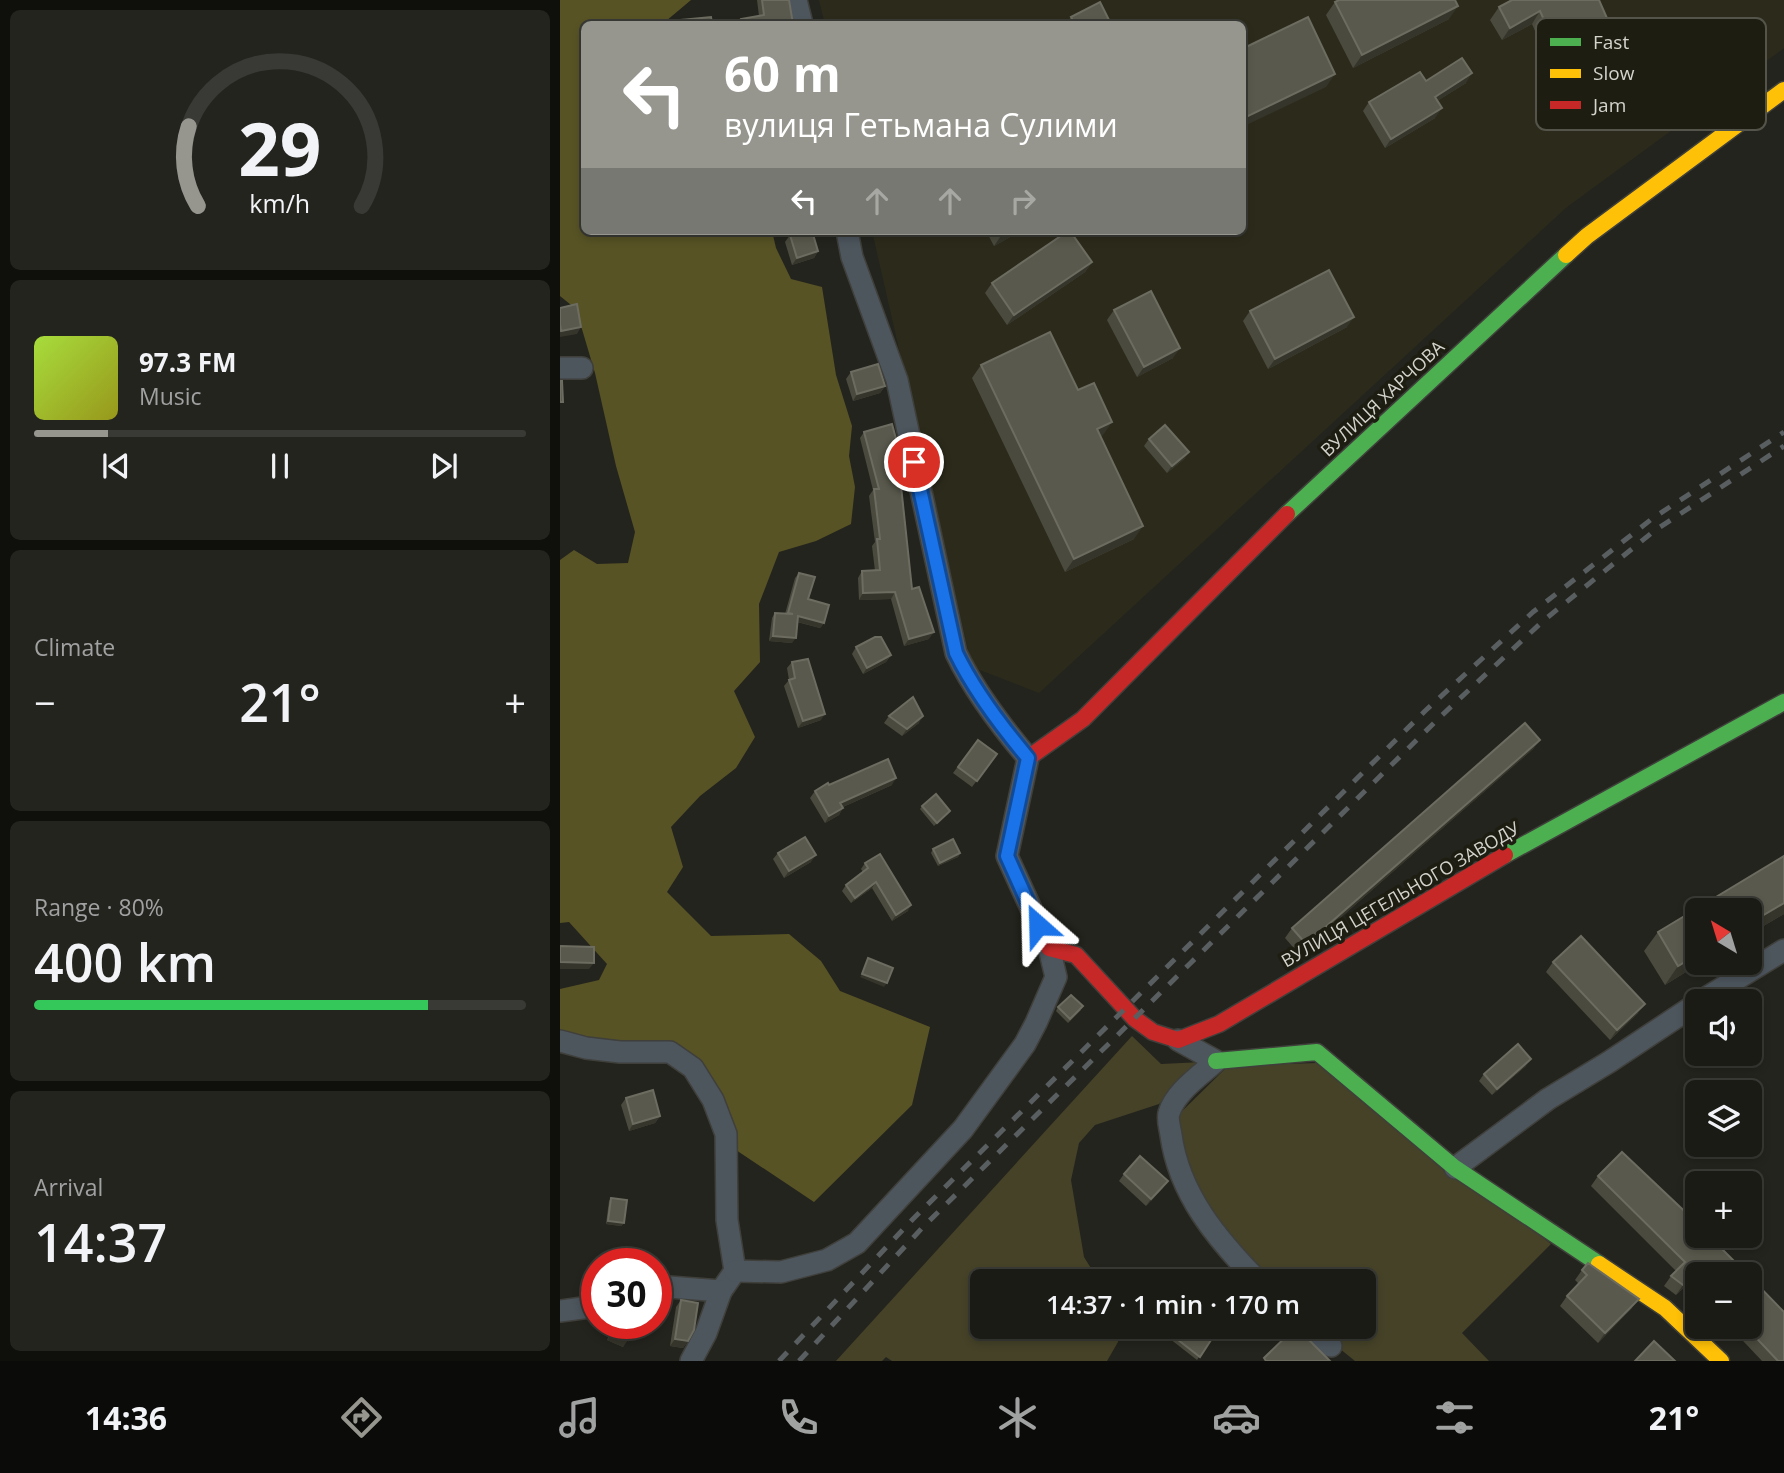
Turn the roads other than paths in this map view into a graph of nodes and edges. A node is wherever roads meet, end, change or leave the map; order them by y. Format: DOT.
graph roads {
  1 [pos="796,0"];
  2 [pos="801,21"];
  3 [pos="1784,90"];
  4 [pos="1766,103"];
  5 [pos="1730,130"];
  6 [pos="848,235"];
  7 [pos="560,368"];
  8 [pos="582,368"];
  9 [pos="1784,702"];
  10 [pos="1028,758"];
  11 [pos="1049,948"];
  12 [pos="1784,950"];
  13 [pos="1720,989"];
  14 [pos="1685,1011"];
  15 [pos="1178,1040"];
  16 [pos="560,1041"];
  17 [pos="1216,1061"];
  18 [pos="1455,1168"];
  19 [pos="1246,1269"];
  20 [pos="735,1271"];
  21 [pos="672,1285"];
  22 [pos="721,1291"];
  23 [pos="581,1308"];
  24 [pos="560,1311"];
  25 [pos="1318,1339"];
  26 [pos="1331,1346"];
  27 [pos="691,1361"];
  28 [pos="1721,1361"];
  1 -- 2 [label="street"];
  3 -- 4 [label="street, ВУЛИЦЯ ХАРЧОВА"];
  5 -- 10 [label="street, ВУЛИЦЯ ХАРЧОВА"];
  6 -- 10 [label="street"];
  7 -- 8 [label="street"];
  9 -- 15 [label="street, ВУЛИЦЯ ЦЕГЕЛЬНОГО ЗАВОДУ"];
  10 -- 11 [label="street"];
  11 -- 15 [label="street"];
  11 -- 20 [label="street"];
  12 -- 13 [label="street"];
  14 -- 18 [label="street"];
  15 -- 17 [label="street"];
  16 -- 20 [label="street"];
  17 -- 18 [label="street"];
  17 -- 19 [label="street"];
  18 -- 28 [label="street"];
  20 -- 22 [label="street"];
  21 -- 22 [label="street"];
  22 -- 27 [label="street"];
  23 -- 24 [label="street"];
  25 -- 26 [label="street"];
}
